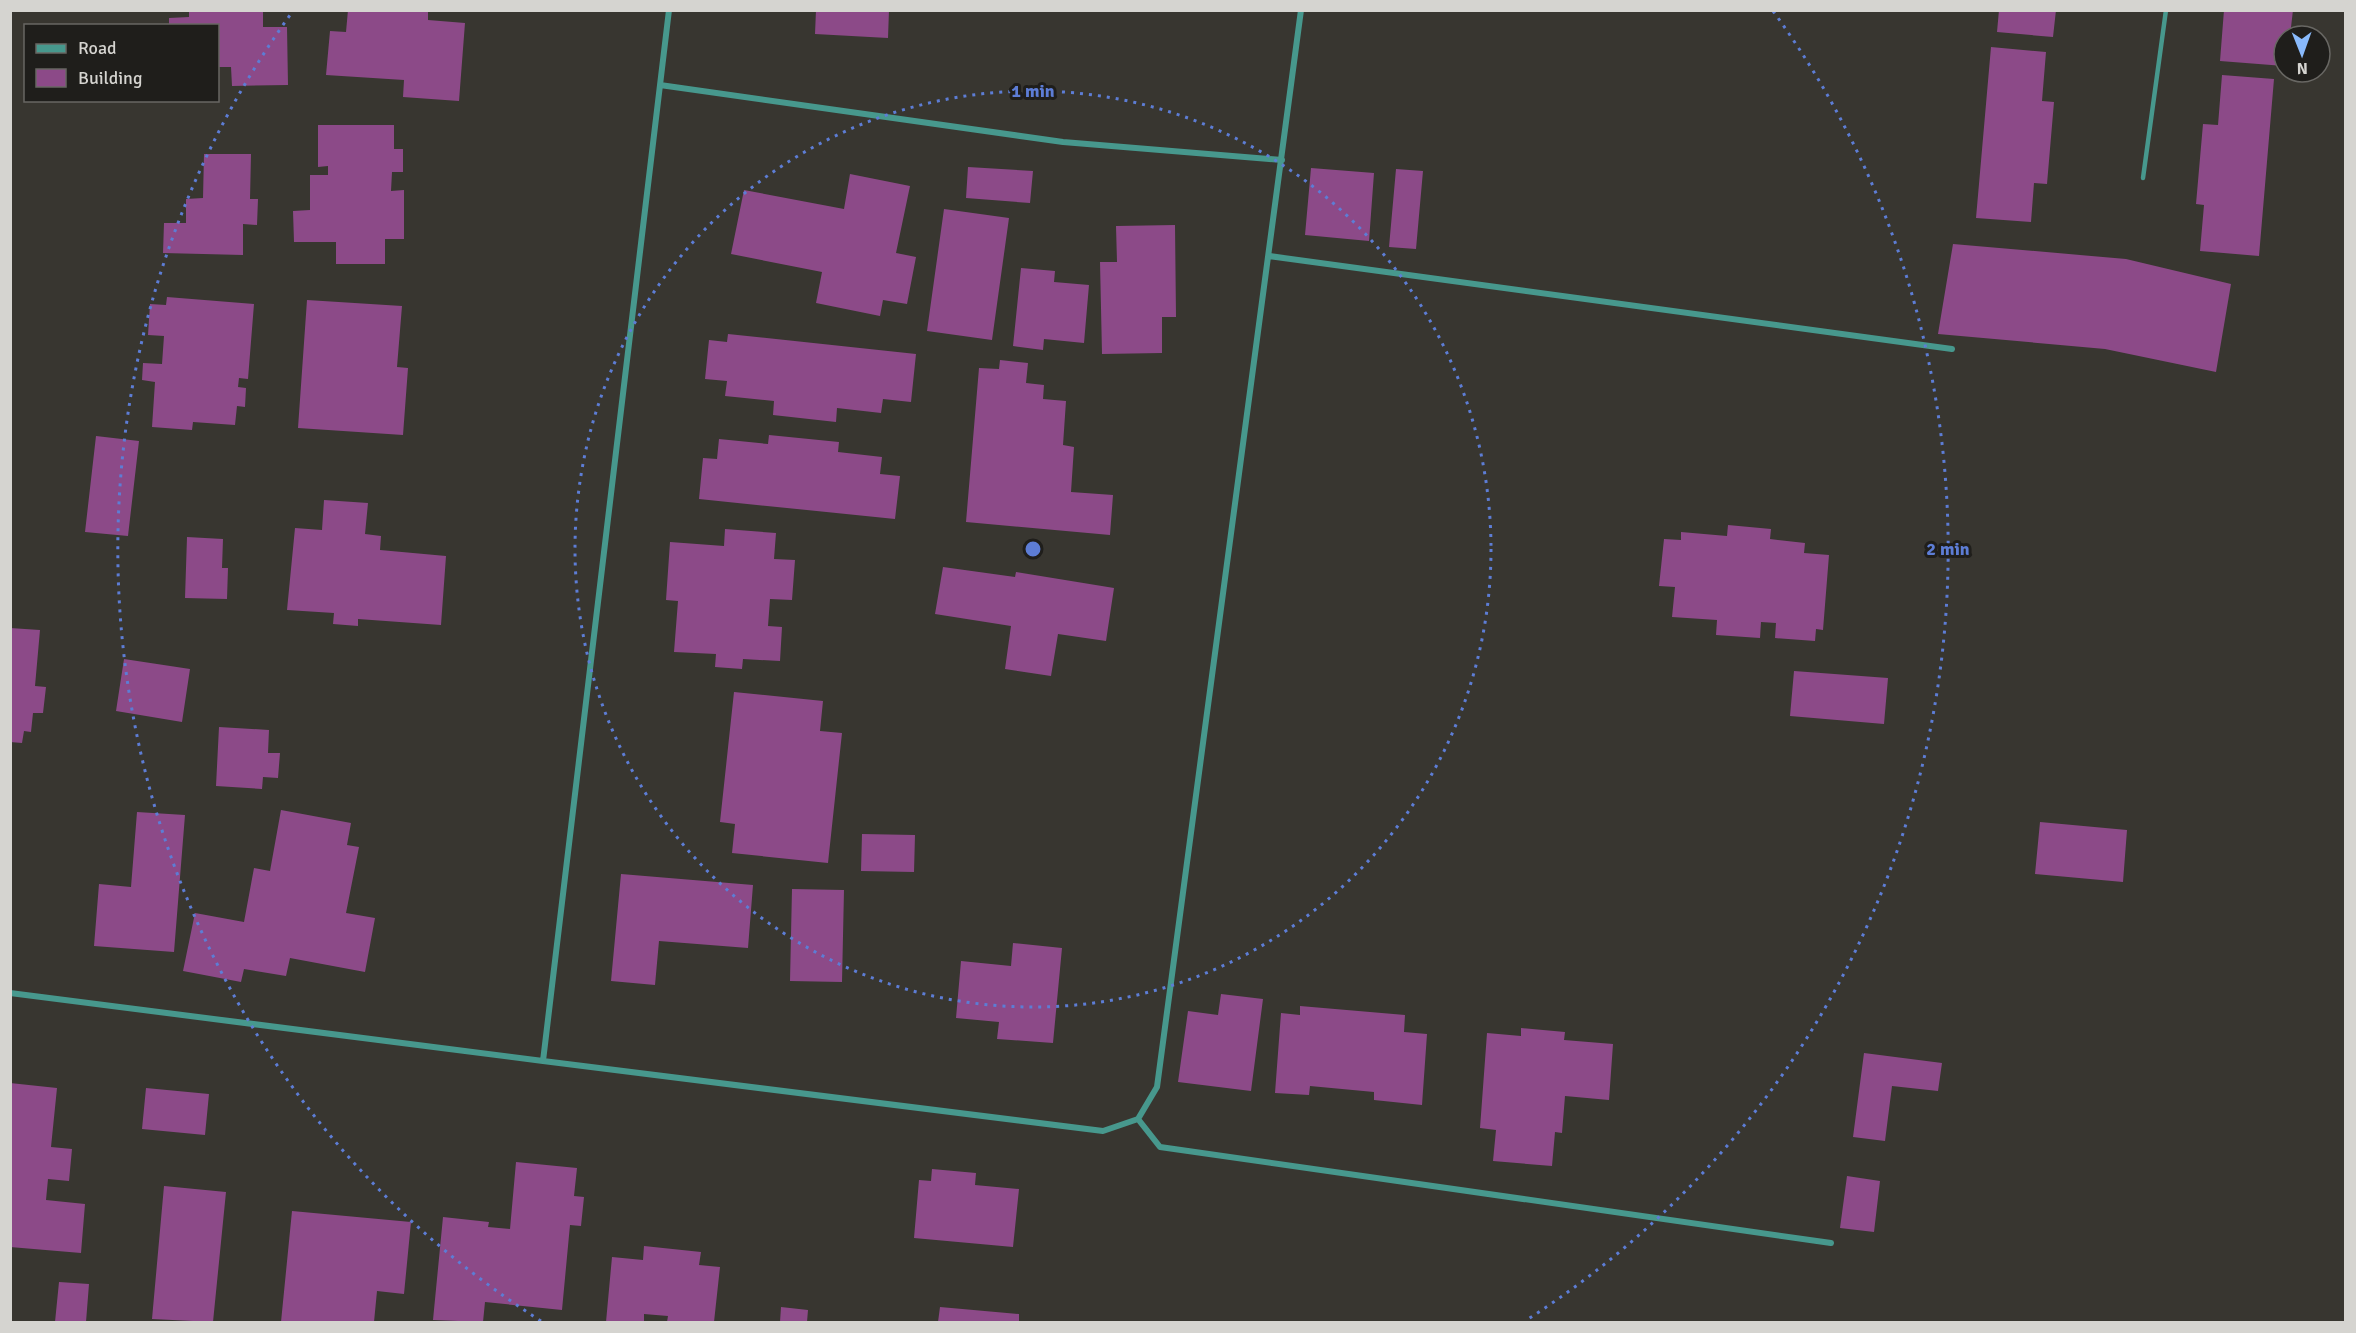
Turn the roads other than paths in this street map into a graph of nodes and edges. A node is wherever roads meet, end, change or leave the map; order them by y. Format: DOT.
graph roads {
  1 [pos="669,10"];
  2 [pos="1301,10"];
  3 [pos="2166,10"];
  4 [pos="660,85"];
  5 [pos="1282,160"];
  6 [pos="2143,178"];
  7 [pos="1269,256"];
  8 [pos="1952,349"];
  9 [pos="10,993"];
  10 [pos="543,1061"];
  11 [pos="1138,1119"];
  12 [pos="1831,1243"];
  1 -- 4 [label="street"];
  2 -- 5 [label="street"];
  3 -- 6 [label="lane"];
  4 -- 5 [label="street"];
  4 -- 10 [label="street"];
  5 -- 7 [label="street"];
  7 -- 8 [label="street"];
  7 -- 11 [label="street"];
  9 -- 10 [label="street"];
  10 -- 11 [label="street"];
  11 -- 12 [label="street"];
}
